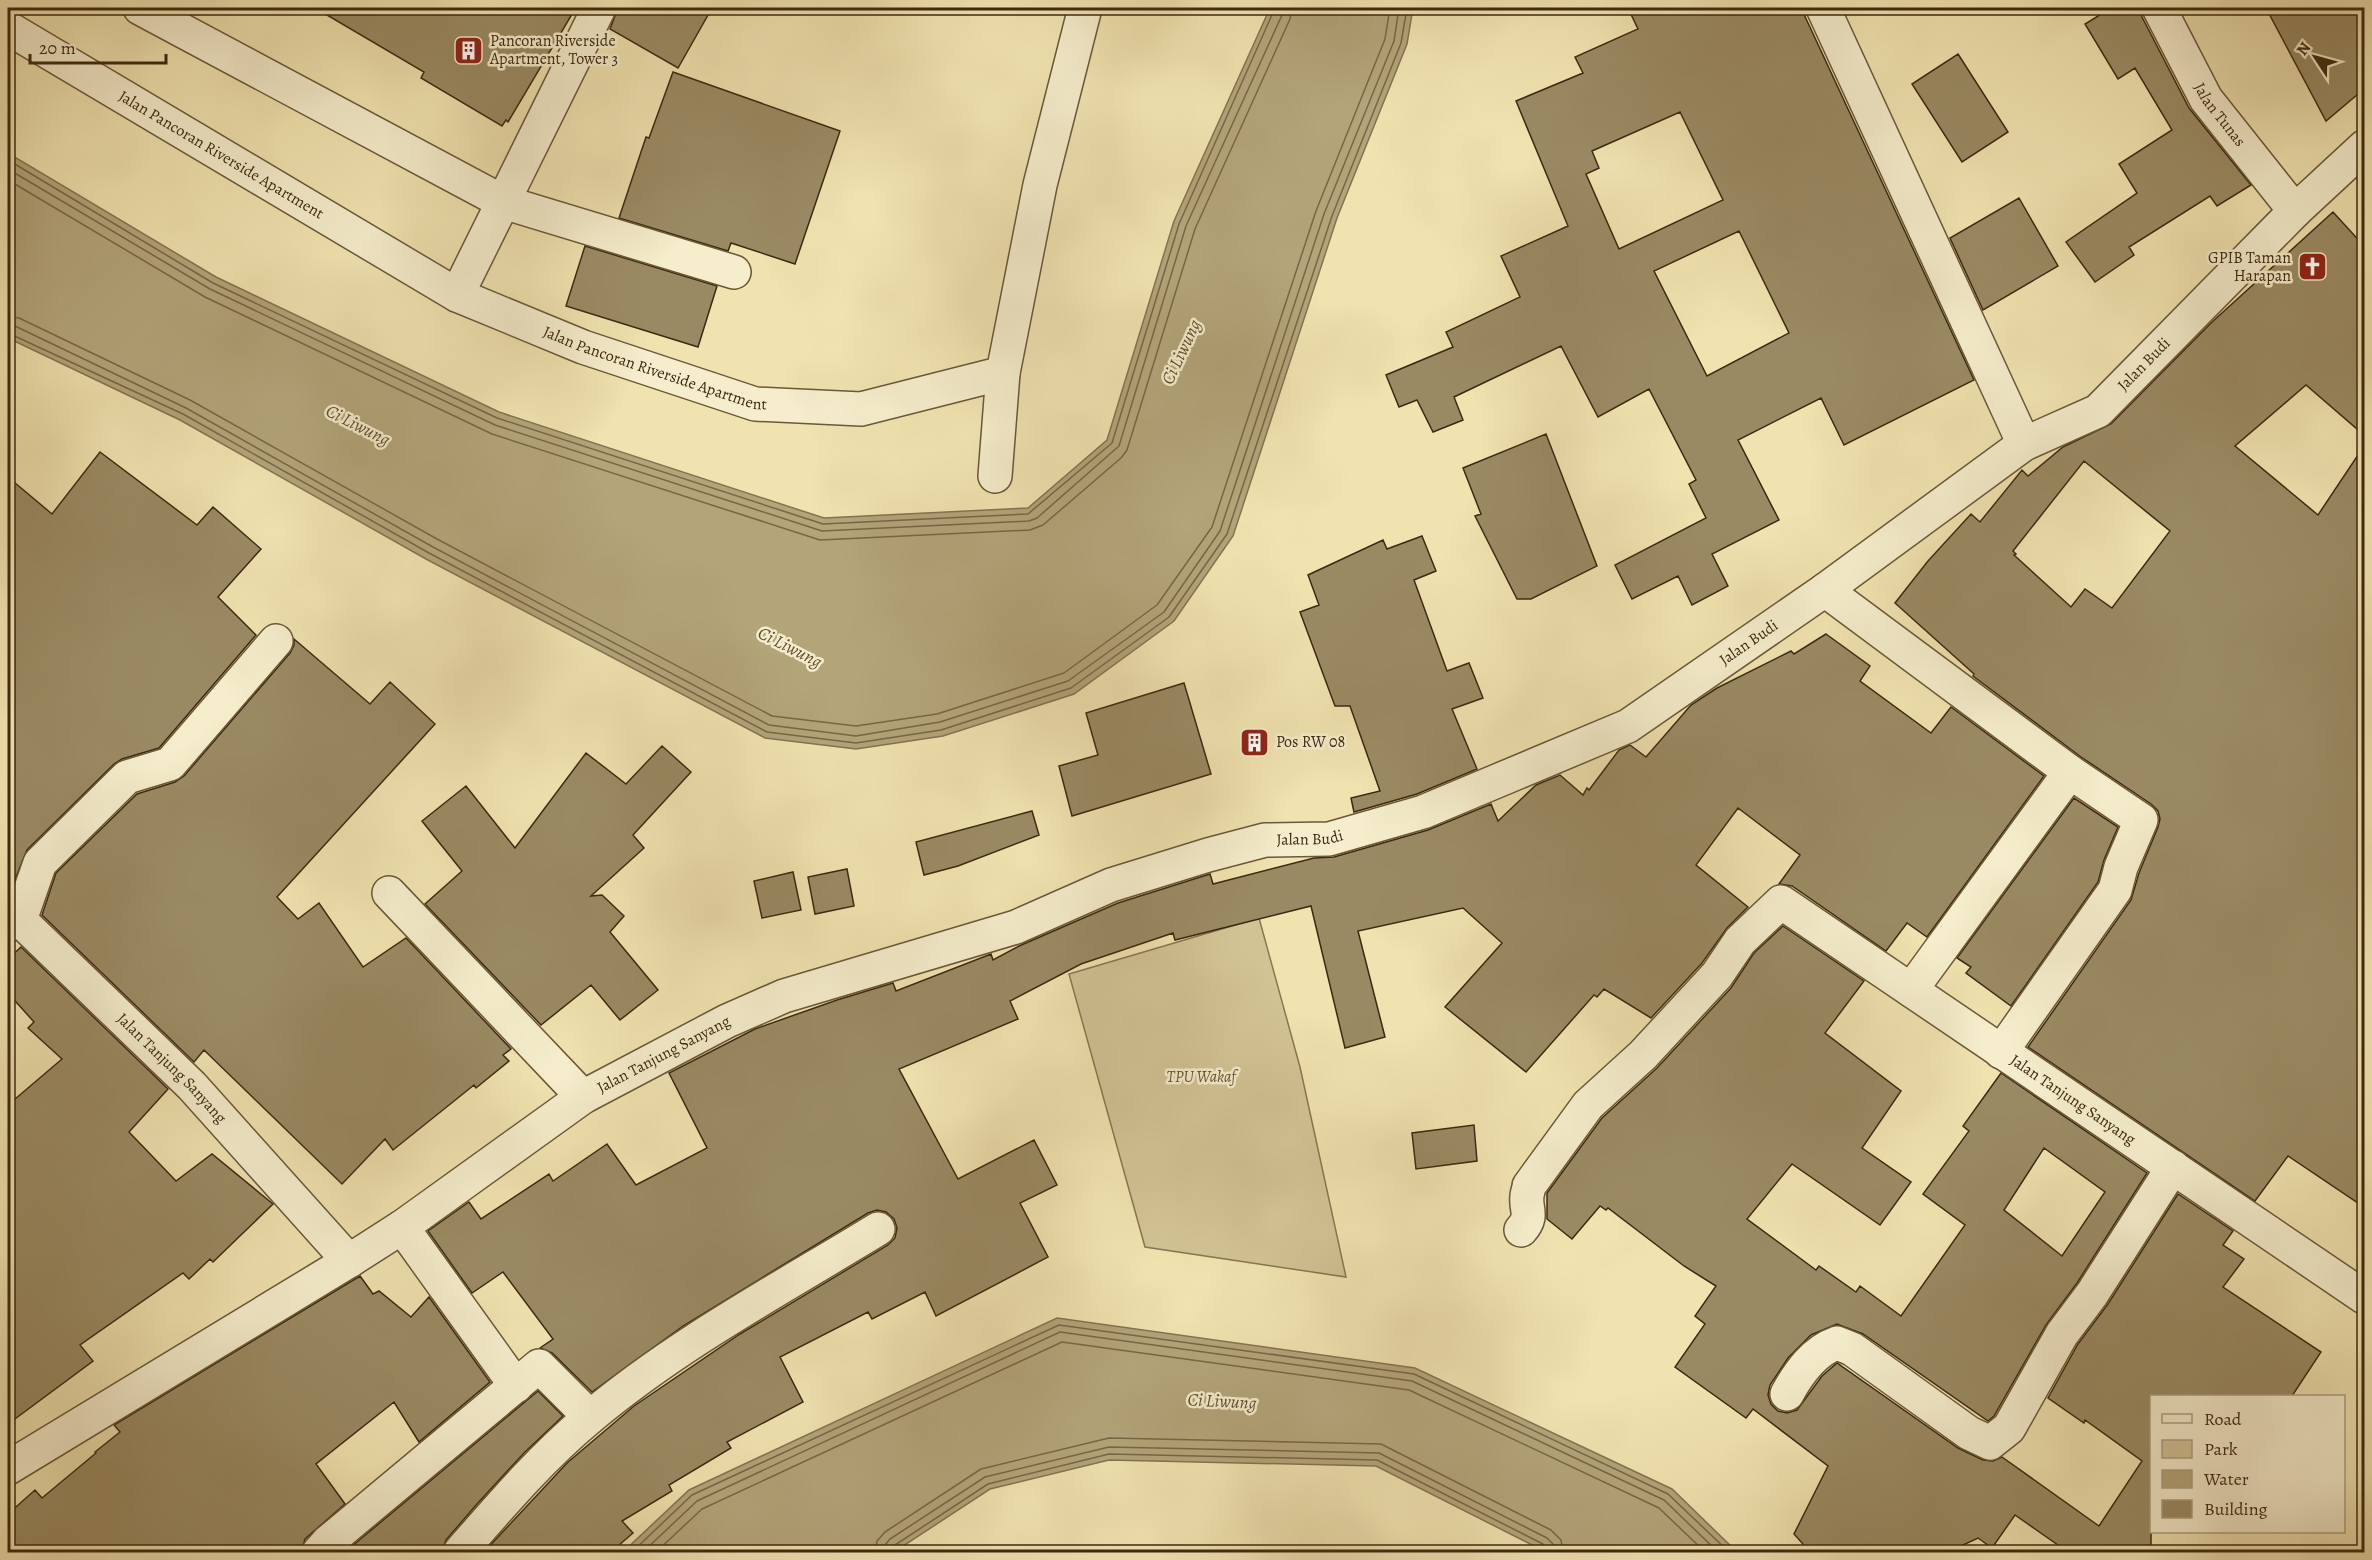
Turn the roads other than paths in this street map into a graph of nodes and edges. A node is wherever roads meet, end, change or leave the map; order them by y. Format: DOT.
graph roads {
  1 [pos="140,8"];
  2 [pos="599,8"];
  3 [pos="1085,8"];
  4 [pos="1823,8"];
  5 [pos="2159,8"];
  6 [pos="8,28"];
  7 [pos="2364,147"];
  8 [pos="503,202"];
  9 [pos="2295,211"];
  10 [pos="734,272"];
  11 [pos="457,295"];
  12 [pos="1004,373"];
  13 [pos="2024,444"];
  14 [pos="995,476"];
  15 [pos="1825,590"];
  16 [pos="276,641"];
  17 [pos="2070,772"];
  18 [pos="389,893"];
  19 [pos="14,922"];
  20 [pos="1016,927"];
  21 [pos="1911,990"];
  22 [pos="2001,1052"];
  23 [pos="583,1097"];
  24 [pos="2173,1167"];
  25 [pos="402,1227"];
  26 [pos="878,1229"];
  27 [pos="1521,1230"];
  28 [pos="349,1261"];
  29 [pos="2364,1297"];
  30 [pos="516,1386"];
  31 [pos="1787,1394"];
  32 [pos="590,1417"];
  33 [pos="8,1468"];
  34 [pos="319,1552"];
  35 [pos="460,1552"];
  1 -- 8 [label="street"];
  2 -- 8 [label="street"];
  3 -- 12 [label="street"];
  4 -- 13 [label="street"];
  5 -- 9 [label="street, Jalan Tunas"];
  6 -- 11 [label="street, Jalan Pancoran Riverside Apartment"];
  7 -- 9 [label="street, Jalan Budi"];
  8 -- 10 [label="street"];
  8 -- 11 [label="street"];
  9 -- 13 [label="street, Jalan Budi"];
  11 -- 12 [label="street, Jalan Pancoran Riverside Apartment"];
  12 -- 14 [label="street"];
  13 -- 15 [label="street, Jalan Budi"];
  15 -- 17 [label="street"];
  15 -- 20 [label="street, Jalan Budi"];
  16 -- 19 [label="street"];
  17 -- 21 [label="street"];
  17 -- 22 [label="street"];
  18 -- 23 [label="street"];
  19 -- 28 [label="street, Jalan Tanjung Sanyang"];
  20 -- 23 [label="street, Jalan Tanjung Sanyang"];
  21 -- 22 [label="street, Jalan Tanjung Sanyang"];
  21 -- 27 [label="street, Jalan Tanjung Sanyang"];
  22 -- 24 [label="street, Jalan Tanjung Sanyang"];
  23 -- 25 [label="street, Jalan Tanjung Sanyang"];
  24 -- 29 [label="street, Jalan Tanjung Sanyang"];
  24 -- 31 [label="street"];
  25 -- 28 [label="street, Jalan Tanjung Sanyang"];
  25 -- 30 [label="street"];
  26 -- 32 [label="street"];
  28 -- 33 [label="street, Jalan Tanjung Sanyang"];
  30 -- 32 [label="street"];
  30 -- 34 [label="street"];
  32 -- 35 [label="street"];
}
